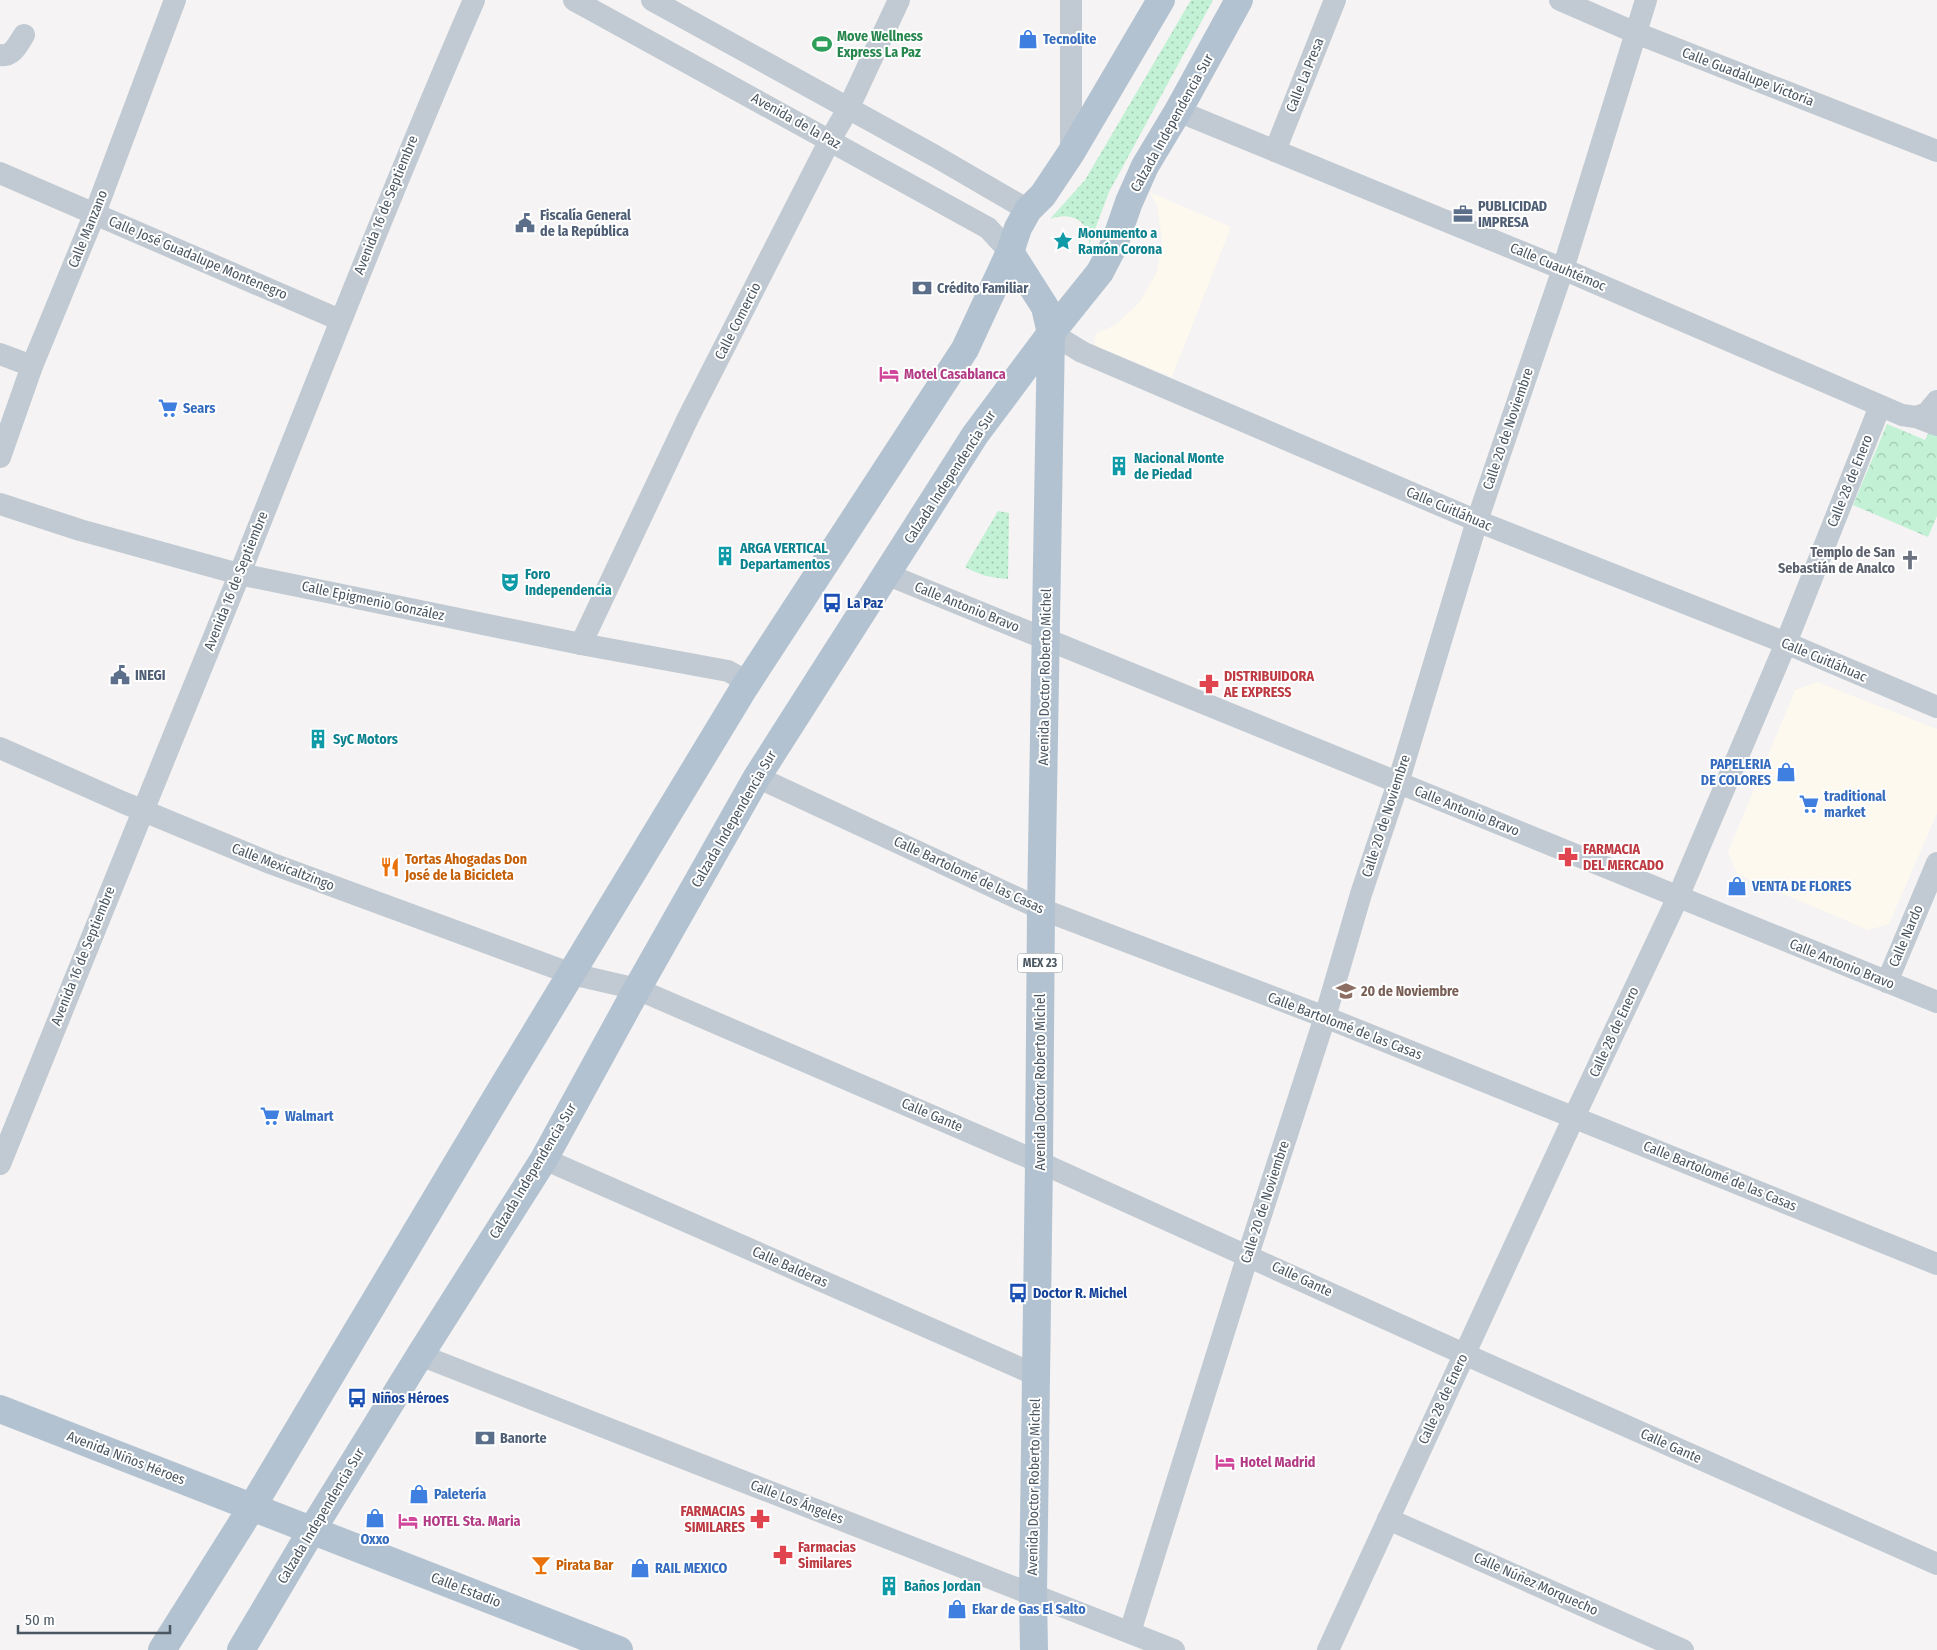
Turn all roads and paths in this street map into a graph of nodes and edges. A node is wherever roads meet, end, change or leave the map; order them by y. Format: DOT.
graph roads {
  1 [pos="175,0"];
  2 [pos="474,0"];
  3 [pos="574,0"];
  4 [pos="652,0"];
  5 [pos="899,0"];
  6 [pos="1071,0"];
  7 [pos="1161,0"];
  8 [pos="1239,0"];
  9 [pos="1335,0"];
  10 [pos="1560,0"];
  11 [pos="1646,0"];
  12 [pos="1636,33"];
  13 [pos="24,35"];
  14 [pos="0,55"];
  15 [pos="848,110"];
  16 [pos="1178,111"];
  17 [pos="830,140"];
  18 [pos="1275,151"];
  19 [pos="1937,151"];
  20 [pos="1071,153"];
  21 [pos="0,173"];
  22 [pos="1028,210"];
  23 [pos="95,213"];
  24 [pos="1010,252"];
  25 [pos="1563,269"];
  26 [pos="340,320"];
  27 [pos="1051,333"];
  28 [pos="0,354"];
  29 [pos="32,366"];
  30 [pos="1937,401"];
  31 [pos="1880,406"];
  32 [pos="1916,417"];
  33 [pos="1937,425"];
  34 [pos="0,457"];
  35 [pos="0,504"];
  36 [pos="1477,521"];
  37 [pos="239,574"];
  38 [pos="886,574"];
  39 [pos="1046,639"];
  40 [pos="1786,643"];
  41 [pos="581,644"];
  42 [pos="744,688"];
  43 [pos="1937,707"];
  44 [pos="0,748"];
  45 [pos="757,777"];
  46 [pos="1398,783"];
  47 [pos="142,809"];
  48 [pos="1937,863"];
  49 [pos="1678,897"];
  50 [pos="1040,909"];
  51 [pos="572,974"];
  52 [pos="1887,982"];
  53 [pos="637,988"];
  54 [pos="1937,1002"];
  55 [pos="1325,1017"];
  56 [pos="1574,1117"];
  57 [pos="544,1159"];
  58 [pos="1039,1162"];
  59 [pos="0,1164"];
  60 [pos="1248,1255"];
  61 [pos="1937,1264"];
  62 [pos="1464,1354"];
  63 [pos="420,1355"];
  64 [pos="1036,1375"];
  65 [pos="0,1409"];
  66 [pos="252,1507"];
  67 [pos="1388,1519"];
  68 [pos="312,1530"];
  69 [pos="1937,1564"];
  70 [pos="1033,1593"];
  71 [pos="1130,1632"];
  72 [pos="162,1650"];
  73 [pos="241,1650"];
  74 [pos="619,1650"];
  75 [pos="1034,1650"];
  76 [pos="1174,1650"];
  77 [pos="1328,1650"];
  78 [pos="1682,1650"];
  1 -- 23 [label="street, Calle Manzano"];
  2 -- 26 [label="street, Avenida 16 de Septiembre"];
  3 -- 17 [label="street, Avenida de la Paz"];
  4 -- 15 [label="street"];
  5 -- 15 [label="street, Calle Comercio"];
  6 -- 20 [label="street"];
  7 -- 20 [label="main road"];
  8 -- 16 [label="main road, Calzada Independencia Sur"];
  9 -- 18 [label="street, Calle La Presa"];
  10 -- 12 [label="street, Calle Guadalupe Victoria"];
  11 -- 12 [label="street, Calle 20 de Noviembre"];
  12 -- 19 [label="street, Calle Guadalupe Victoria"];
  12 -- 25 [label="street, Calle 20 de Noviembre"];
  13 -- 14 [label="street"];
  15 -- 17 [label="street, Calle Comercio"];
  15 -- 22 [label="street"];
  16 -- 18 [label="street, Calle Cuauhtémoc"];
  16 -- 27 [label="main road, Calzada Independencia Sur"];
  17 -- 24 [label="street, Avenida de la Paz"];
  17 -- 41 [label="street, Calle Comercio"];
  18 -- 25 [label="street, Calle Cuauhtémoc"];
  20 -- 22 [label="main road"];
  21 -- 23 [label="street, Calle José Guadalupe Montenegro"];
  22 -- 24 [label="main road"];
  23 -- 26 [label="street, Calle José Guadalupe Montenegro"];
  23 -- 29 [label="street, Calle Manzano"];
  24 -- 27 [label="main road"];
  24 -- 42 [label="main road"];
  25 -- 31 [label="street, Calle Cuauhtémoc"];
  25 -- 36 [label="street, Calle 20 de Noviembre"];
  26 -- 37 [label="street, Avenida 16 de Septiembre"];
  27 -- 36 [label="street, Calle Cuitláhuac"];
  27 -- 38 [label="main road, Calzada Independencia Sur"];
  27 -- 39 [label="main road, Avenida Doctor Roberto Michel / MEX 23"];
  28 -- 29 [label="street"];
  29 -- 34 [label="street, Calle Manzano"];
  30 -- 32 [label="street"];
  31 -- 32 [label="street, Calle Cuauhtémoc"];
  31 -- 40 [label="street, Calle 28 de Enero"];
  32 -- 33 [label="street, Calle Cuauhtémoc"];
  35 -- 37 [label="street, Calle Epigmenio González"];
  36 -- 40 [label="street, Calle Cuitláhuac"];
  36 -- 46 [label="street, Calle 20 de Noviembre"];
  37 -- 41 [label="street, Calle Epigmenio González"];
  37 -- 47 [label="street, Avenida 16 de Septiembre"];
  38 -- 39 [label="street, Calle Antonio Bravo"];
  38 -- 45 [label="main road, Calzada Independencia Sur"];
  39 -- 46 [label="street, Calle Antonio Bravo"];
  39 -- 50 [label="main road, Avenida Doctor Roberto Michel / MEX 23"];
  40 -- 43 [label="street, Calle Cuitláhuac"];
  40 -- 49 [label="street, Calle 28 de Enero"];
  41 -- 42 [label="street, Calle Epigmenio González"];
  42 -- 51 [label="main road"];
  44 -- 47 [label="street, Calle Mexicaltzingo"];
  45 -- 50 [label="street, Calle Bartolomé de las Casas"];
  45 -- 53 [label="main road, Calzada Independencia Sur"];
  46 -- 49 [label="street, Calle Antonio Bravo"];
  46 -- 55 [label="street, Calle 20 de Noviembre"];
  47 -- 51 [label="street, Calle Mexicaltzingo"];
  47 -- 59 [label="street, Avenida 16 de Septiembre"];
  48 -- 52 [label="street, Calle Nardo"];
  49 -- 52 [label="street, Calle Antonio Bravo"];
  49 -- 56 [label="street, Calle 28 de Enero"];
  50 -- 55 [label="street, Calle Bartolomé de las Casas"];
  50 -- 58 [label="main road, Avenida Doctor Roberto Michel / MEX 23"];
  51 -- 53 [label="street, Calle Mexicaltzingo"];
  51 -- 66 [label="main road"];
  52 -- 54 [label="street, Calle Antonio Bravo"];
  53 -- 57 [label="main road, Calzada Independencia Sur"];
  53 -- 58 [label="street, Calle Gante"];
  55 -- 56 [label="street, Calle Bartolomé de las Casas"];
  55 -- 60 [label="street, Calle 20 de Noviembre"];
  56 -- 61 [label="street, Calle Bartolomé de las Casas"];
  56 -- 62 [label="street, Calle 28 de Enero"];
  57 -- 63 [label="main road, Calzada Independencia Sur"];
  57 -- 64 [label="street, Calle Balderas"];
  58 -- 60 [label="street, Calle Gante"];
  58 -- 64 [label="main road, Avenida Doctor Roberto Michel / MEX 23"];
  60 -- 62 [label="street, Calle Gante"];
  60 -- 71 [label="street, Calle 20 de Noviembre"];
  62 -- 67 [label="street, Calle 28 de Enero"];
  62 -- 69 [label="street, Calle Gante"];
  63 -- 68 [label="main road, Calzada Independencia Sur"];
  63 -- 70 [label="street, Calle Los Ángeles"];
  64 -- 70 [label="main road, Avenida Doctor Roberto Michel / MEX 23"];
  65 -- 66 [label="main road, Avenida Niños Héroes"];
  66 -- 68 [label="main road, Avenida Niños Héroes"];
  66 -- 72 [label="main road"];
  67 -- 77 [label="street, Calle 28 de Enero"];
  67 -- 78 [label="street, Calle Núñez Morquecho"];
  68 -- 73 [label="main road, Calzada Independencia Sur"];
  68 -- 74 [label="main road, Calle Estadio"];
  70 -- 71 [label="street, Calle Los Ángeles"];
  70 -- 75 [label="main road, Avenida Doctor Roberto Michel / MEX 23"];
  71 -- 76 [label="street, Calle Los Ángeles"];
}
